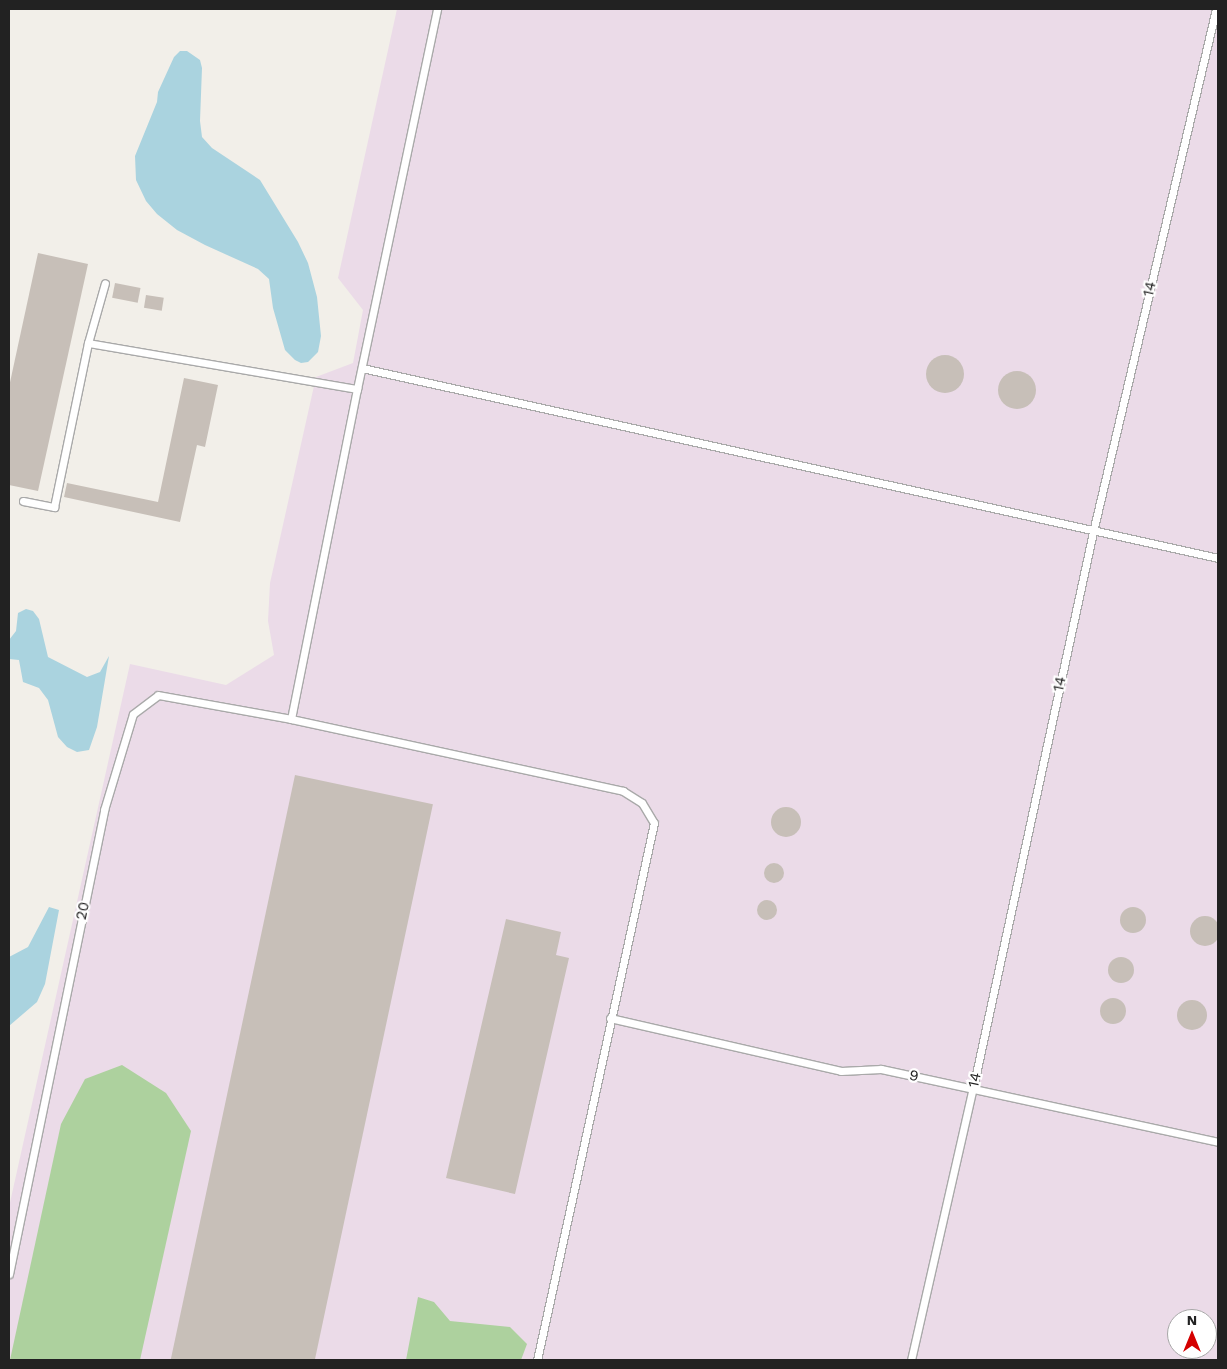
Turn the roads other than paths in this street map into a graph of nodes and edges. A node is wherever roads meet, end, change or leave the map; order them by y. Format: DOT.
graph roads {
  1 [pos="437,9"];
  2 [pos="1216,9"];
  3 [pos="105,283"];
  4 [pos="88,343"];
  5 [pos="362,368"];
  6 [pos="357,389"];
  7 [pos="23,500"];
  8 [pos="1093,532"];
  9 [pos="1218,558"];
  10 [pos="291,720"];
  11 [pos="610,1018"];
  12 [pos="973,1088"];
  13 [pos="1218,1142"];
  14 [pos="9,1274"];
  15 [pos="537,1360"];
  16 [pos="911,1360"];
  1 -- 5 [label="lane"];
  2 -- 8 [label="lane, 14 / 14"];
  3 -- 4 [label="lane"];
  4 -- 6 [label="lane"];
  4 -- 7 [label="lane"];
  5 -- 6 [label="lane"];
  5 -- 8 [label="lane"];
  6 -- 10 [label="lane"];
  8 -- 9 [label="lane"];
  8 -- 12 [label="lane, 14 / 14"];
  10 -- 11 [label="lane, 20"];
  10 -- 14 [label="lane, 20 / 20"];
  11 -- 12 [label="lane, 9 / 9"];
  11 -- 15 [label="lane, 20"];
  12 -- 13 [label="lane, 9 / 9"];
  12 -- 16 [label="lane, 14 / 14"];
}
